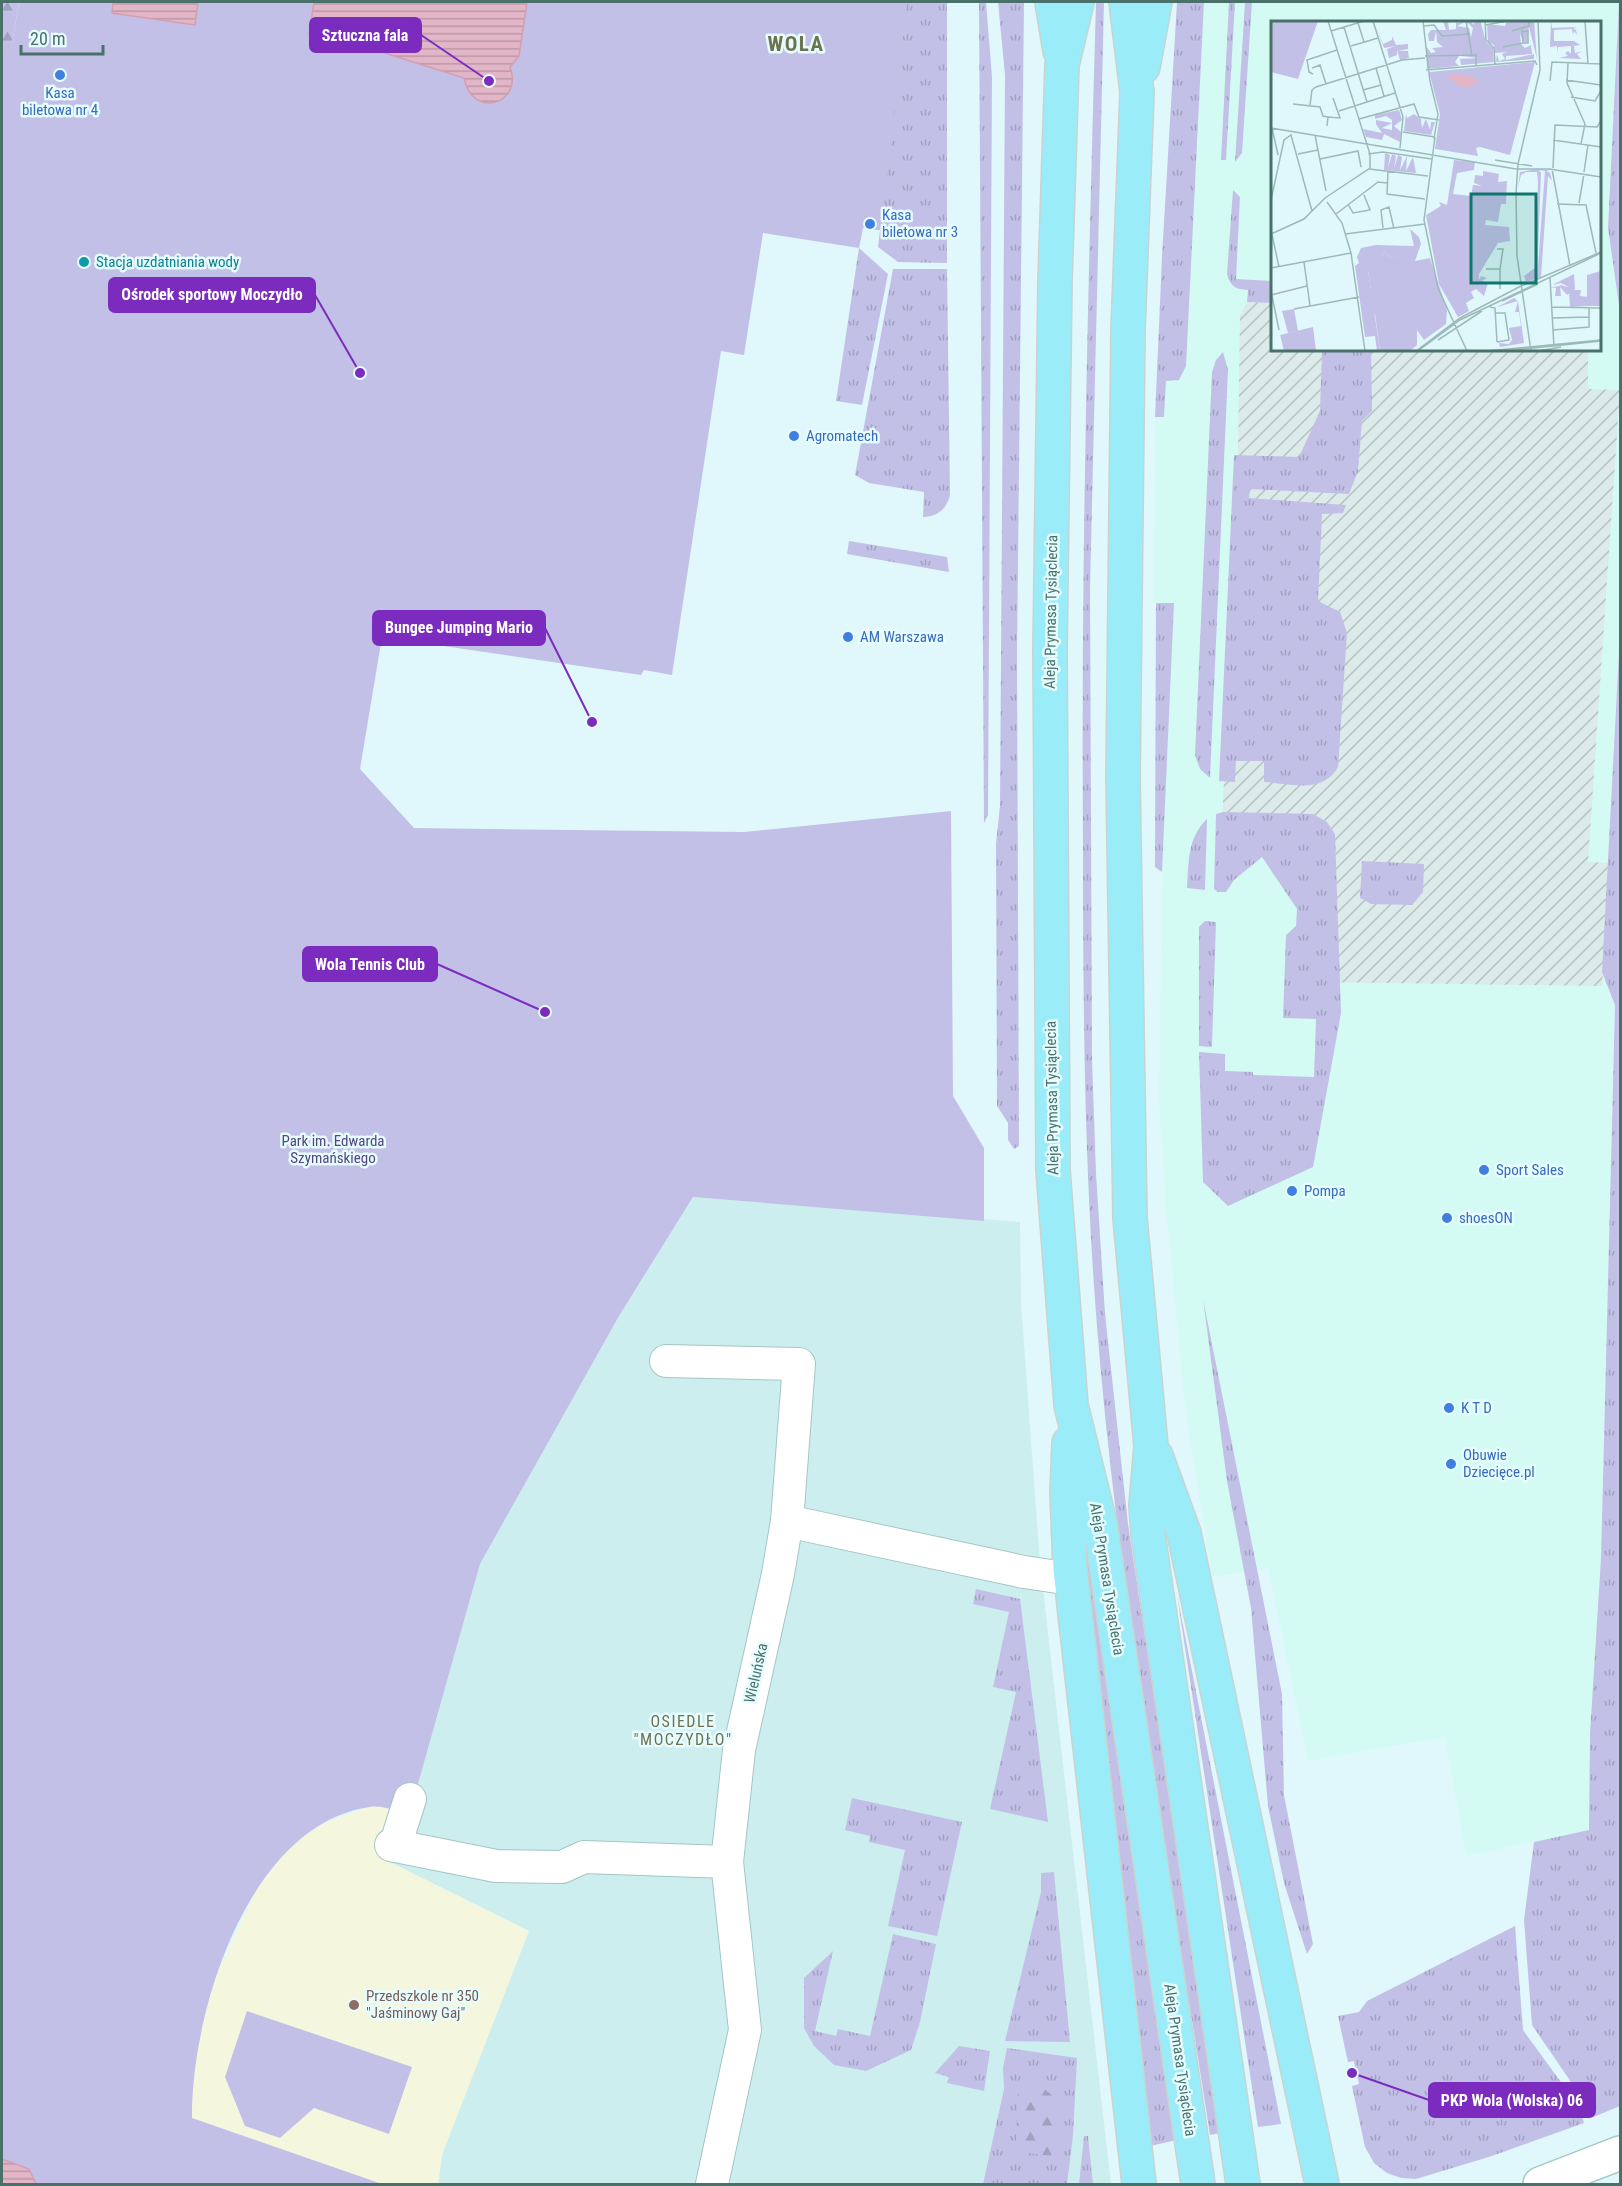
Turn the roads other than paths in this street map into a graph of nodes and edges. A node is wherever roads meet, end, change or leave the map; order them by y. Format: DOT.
graph roads {
  1 [pos="1052,2"];
  2 [pos="1077,2"];
  3 [pos="1126,2"];
  4 [pos="1155,2"];
  5 [pos="1062,65"];
  6 [pos="1137,92"];
  7 [pos="666,1361"];
  8 [pos="1071,1405"];
  9 [pos="1150,1434"];
  10 [pos="787,1521"];
  11 [pos="1071,1579"];
  12 [pos="410,1799"];
  13 [pos="727,1862"];
  14 [pos="1620,2153"];
  15 [pos="712,2184"];
  16 [pos="1139,2184"];
  17 [pos="1198,2184"];
  18 [pos="1243,2184"];
  19 [pos="1322,2184"];
  20 [pos="1540,2184"];
  1 -- 5 [label="main road"];
  2 -- 5 [label="main road, Aleja Prymasa Tysiąclecia"];
  3 -- 6 [label="main road"];
  4 -- 6 [label="main road"];
  5 -- 8 [label="main road, Aleja Prymasa Tysiąclecia"];
  6 -- 9 [label="main road"];
  7 -- 10 [label="street, Wieluńska"];
  8 -- 11 [label="main road"];
  8 -- 17 [label="main road, Aleja Prymasa Tysiąclecia"];
  9 -- 18 [label="main road"];
  9 -- 19 [label="main road"];
  10 -- 11 [label="street"];
  10 -- 13 [label="street, Wieluńska"];
  11 -- 16 [label="main road"];
  12 -- 13 [label="street"];
  13 -- 15 [label="street, Wieluńska"];
  14 -- 20 [label="main road"];
}
